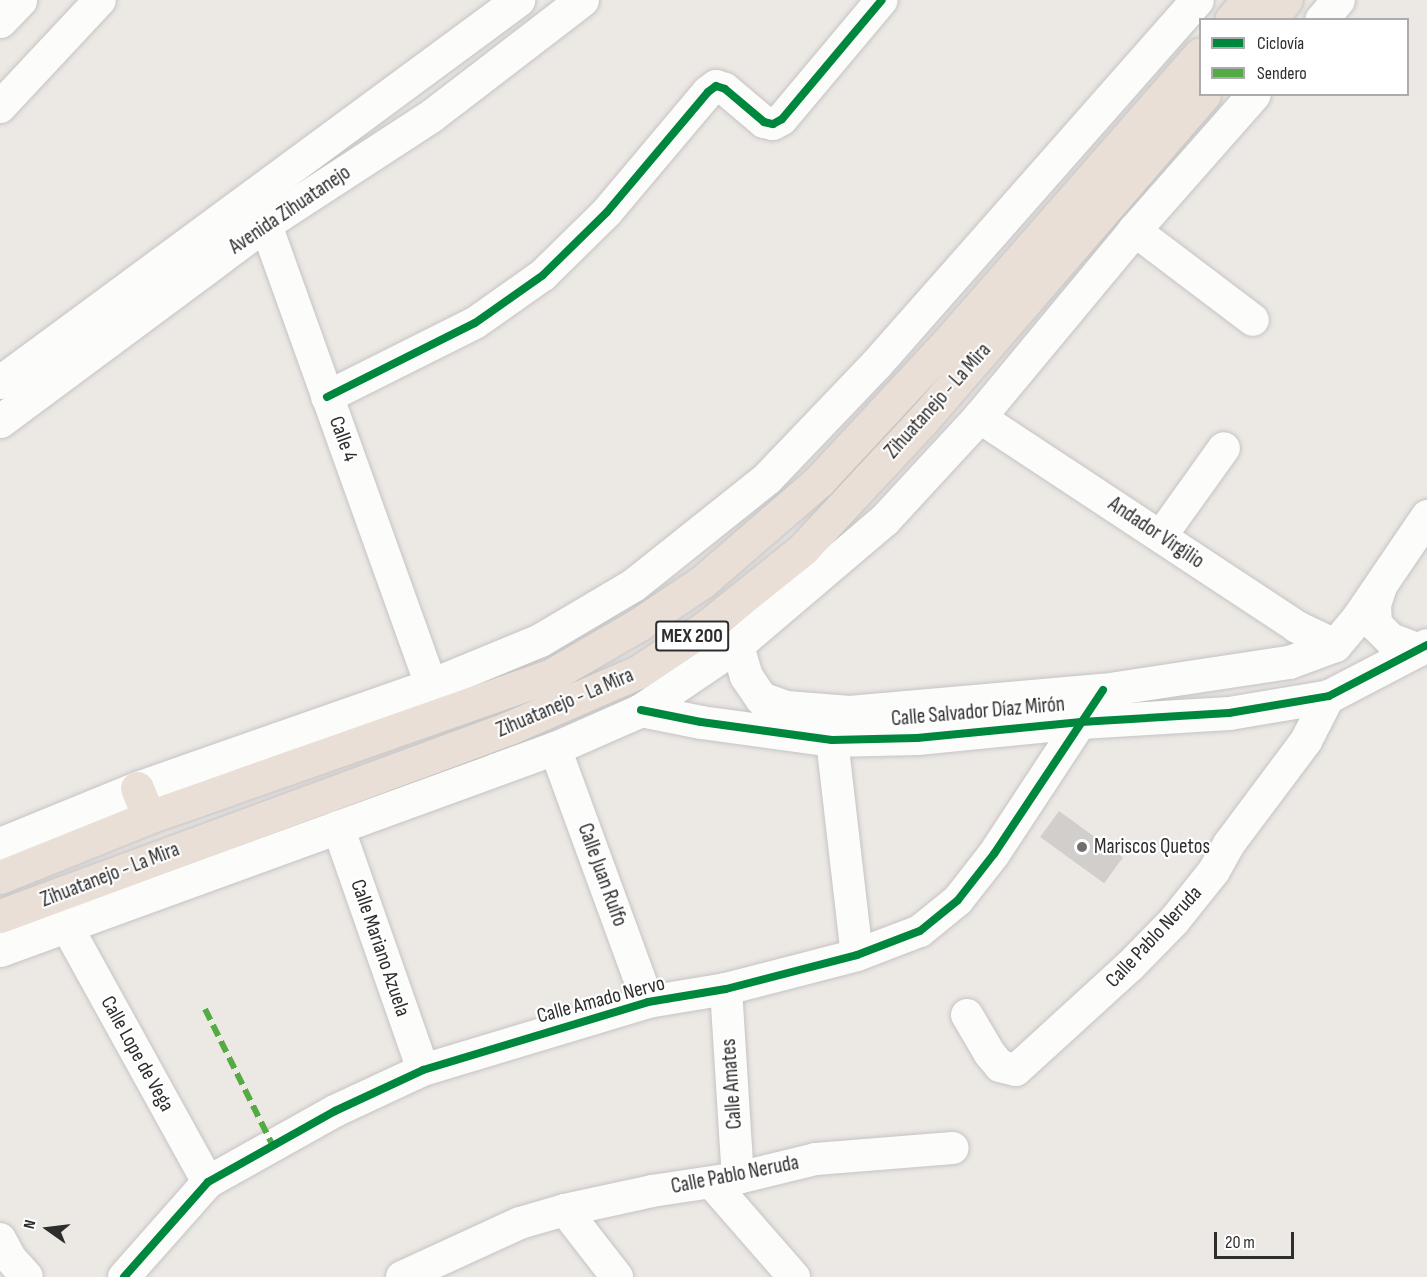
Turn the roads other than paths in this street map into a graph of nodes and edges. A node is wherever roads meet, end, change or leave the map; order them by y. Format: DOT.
graph roads {
  1 [pos="20,0"];
  2 [pos="100,0"];
  3 [pos="518,0"];
  4 [pos="582,0"];
  5 [pos="882,0"];
  6 [pos="1197,0"];
  7 [pos="1248,0"];
  8 [pos="1286,0"];
  9 [pos="1338,0"];
  10 [pos="1233,18"];
  11 [pos="1271,18"];
  12 [pos="1323,18"];
  13 [pos="0,21"];
  14 [pos="1199,55"];
  15 [pos="1202,96"];
  16 [pos="1252,96"];
  17 [pos="0,107"];
  18 [pos="255,194"];
  19 [pos="266,224"];
  20 [pos="1134,230"];
  21 [pos="1253,320"];
  22 [pos="0,382"];
  23 [pos="327,397"];
  24 [pos="979,417"];
  25 [pos="0,421"];
  26 [pos="1224,448"];
  27 [pos="1427,516"];
  28 [pos="1161,536"];
  29 [pos="1382,581"];
  30 [pos="737,645"];
  31 [pos="1335,645"];
  32 [pos="1422,647"];
  33 [pos="431,685"];
  34 [pos="1103,690"];
  35 [pos="1329,696"];
  36 [pos="641,710"];
  37 [pos="1081,722"];
  38 [pos="832,740"];
  39 [pos="555,748"];
  40 [pos="137,788"];
  41 [pos="149,817"];
  42 [pos="338,827"];
  43 [pos="0,844"];
  44 [pos="0,877"];
  45 [pos="0,916"];
  46 [pos="66,925"];
  47 [pos="0,950"];
  48 [pos="857,956"];
  49 [pos="726,989"];
  50 [pos="648,1002"];
  51 [pos="967,1015"];
  52 [pos="423,1070"];
  53 [pos="953,1148"];
  54 [pos="725,1181"];
  55 [pos="208,1182"];
  56 [pos="565,1210"];
  57 [pos="0,1239"];
  58 [pos="27,1277"];
  59 [pos="124,1277"];
  60 [pos="402,1277"];
  61 [pos="617,1277"];
  62 [pos="794,1277"];
  1 -- 13 [label="street"];
  2 -- 17 [label="street"];
  3 -- 18 [label="street, Avenida Zihuatanejo"];
  4 -- 19 [label="street, Avenida Zihuatanejo"];
  5 -- 23 [label="street"];
  6 -- 33 [label="street"];
  7 -- 10 [label="highway"];
  8 -- 11 [label="highway"];
  9 -- 12 [label="street"];
  14 -- 41 [label="highway, Zihuatanejo - La Mira / MEX 200"];
  15 -- 45 [label="highway, Zihuatanejo - La Mira / MEX 200"];
  16 -- 20 [label="street"];
  18 -- 19 [label="street, Calle 4"];
  18 -- 22 [label="street, Avenida Zihuatanejo"];
  19 -- 23 [label="street, Calle 4"];
  19 -- 25 [label="street, Avenida Zihuatanejo"];
  20 -- 21 [label="street"];
  20 -- 24 [label="street"];
  23 -- 33 [label="street, Calle 4"];
  24 -- 28 [label="street, Andador Virgilio"];
  24 -- 30 [label="street"];
  26 -- 28 [label="street"];
  27 -- 29 [label="street"];
  28 -- 31 [label="street, Andador Virgilio"];
  29 -- 31 [label="street"];
  29 -- 32 [label="street"];
  30 -- 34 [label="street, Calle Salvador Díaz Mirón"];
  30 -- 36 [label="street"];
  31 -- 34 [label="street, Calle Salvador Díaz Mirón"];
  32 -- 35 [label="street, Calle Salvador Díaz Mirón"];
  33 -- 40 [label="street"];
  34 -- 37 [label="street, Calle Amado Nervo"];
  35 -- 37 [label="street, Calle Salvador Díaz Mirón"];
  35 -- 51 [label="street, Calle Pablo Neruda"];
  36 -- 38 [label="street, Calle Salvador Díaz Mirón"];
  36 -- 39 [label="street"];
  37 -- 38 [label="street, Calle Salvador Díaz Mirón"];
  37 -- 48 [label="street, Calle Amado Nervo"];
  38 -- 48 [label="street"];
  39 -- 42 [label="street"];
  39 -- 50 [label="street, Calle Juan Rulfo"];
  40 -- 41 [label="highway"];
  40 -- 43 [label="street"];
  41 -- 44 [label="highway, Zihuatanejo - La Mira / MEX 200"];
  42 -- 46 [label="street"];
  42 -- 52 [label="street, Calle Mariano Azuela"];
  46 -- 47 [label="street"];
  46 -- 55 [label="street, Calle Lope de Vega"];
  48 -- 49 [label="street, Calle Amado Nervo"];
  49 -- 50 [label="street, Calle Amado Nervo"];
  49 -- 54 [label="street, Calle Amates"];
  50 -- 52 [label="street, Calle Amado Nervo"];
  52 -- 55 [label="street, Calle Amado Nervo"];
  53 -- 54 [label="street, Calle Pablo Neruda"];
  54 -- 56 [label="street, Calle Pablo Neruda"];
  54 -- 62 [label="street"];
  55 -- 59 [label="street, Calle Amado Nervo"];
  56 -- 60 [label="street, Calle Pablo Neruda"];
  56 -- 61 [label="street"];
  57 -- 58 [label="street"];
}
